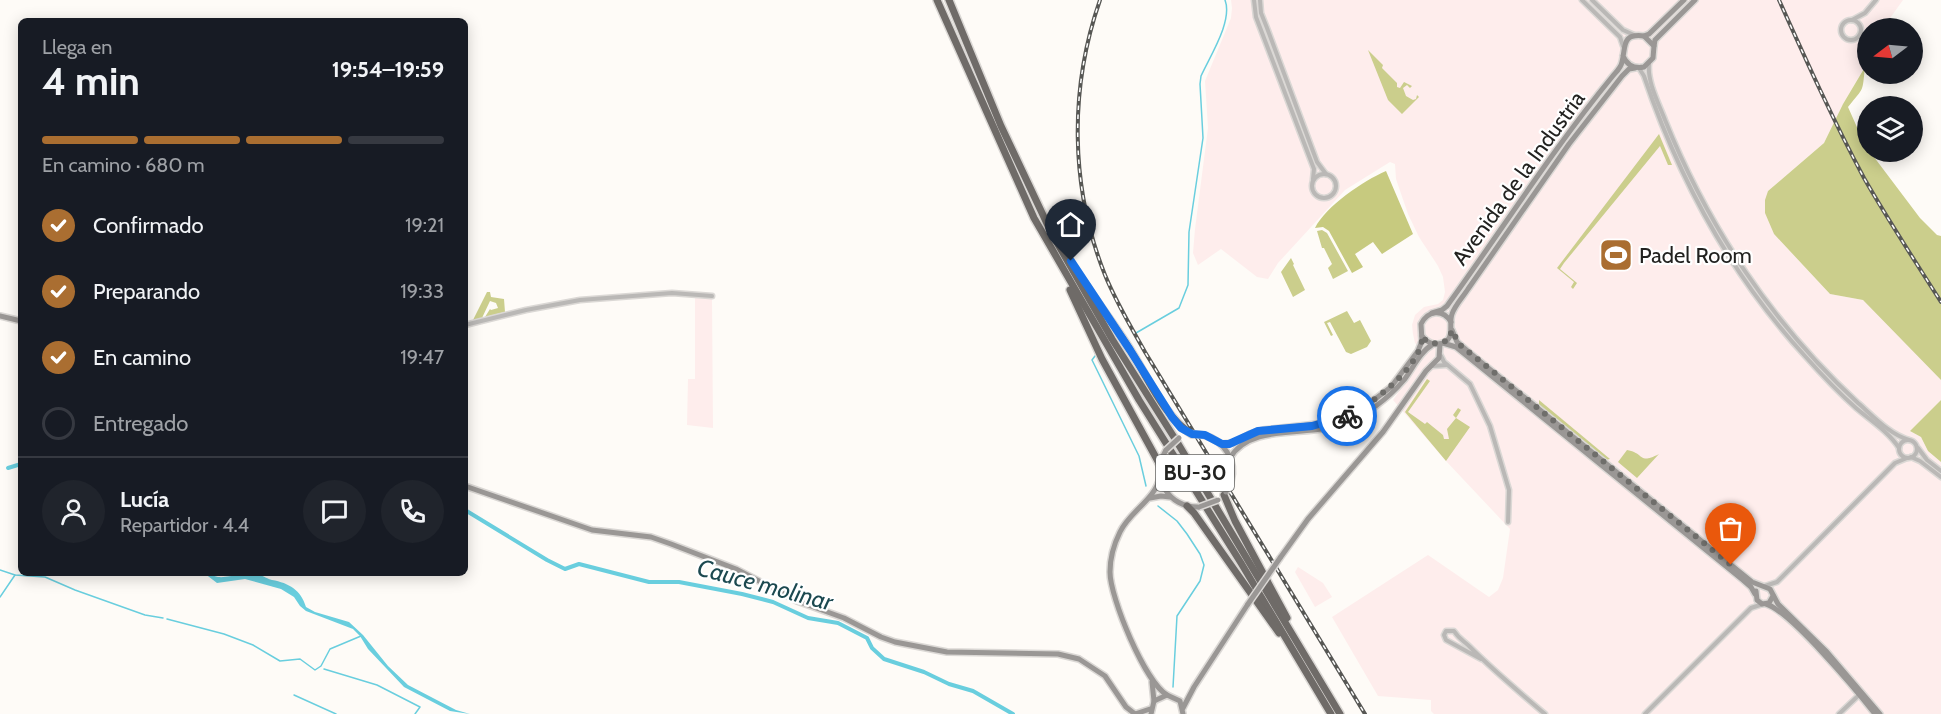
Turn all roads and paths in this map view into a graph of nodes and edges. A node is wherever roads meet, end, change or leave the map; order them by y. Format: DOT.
graph roads {
  1 [pos="937,0"];
  2 [pos="949,0"];
  3 [pos="1254,0"];
  4 [pos="1260,0"];
  5 [pos="1582,0"];
  6 [pos="1592,0"];
  7 [pos="1684,0"];
  8 [pos="1695,0"];
  9 [pos="1876,0"];
  10 [pos="1865,14"];
  11 [pos="1864,18"];
  12 [pos="1851,20"];
  13 [pos="1857,23"];
  14 [pos="1642,36"];
  15 [pos="1857,38"];
  16 [pos="1623,46"];
  17 [pos="1654,46"];
  18 [pos="1623,56"];
  19 [pos="1649,64"];
  20 [pos="1637,68"];
  21 [pos="1326,174"];
  22 [pos="1313,179"];
  23 [pos="1034,218"];
  24 [pos="1051,232"];
  25 [pos="712,296"];
  26 [pos="1432,313"];
  27 [pos="0,316"];
  28 [pos="18,320"];
  29 [pos="468,324"];
  30 [pos="1452,327"];
  31 [pos="1422,336"];
  32 [pos="1439,344"];
  33 [pos="1440,356"];
  34 [pos="1447,365"];
  35 [pos="1431,366"];
  36 [pos="1192,434"];
  37 [pos="1909,440"];
  38 [pos="1222,444"];
  39 [pos="1917,446"];
  40 [pos="1900,449"];
  41 [pos="1909,457"];
  42 [pos="1230,458"];
  43 [pos="1895,463"];
  44 [pos="1160,465"];
  45 [pos="1941,471"];
  46 [pos="1160,477"];
  47 [pos="1941,477"];
  48 [pos="468,487"];
  49 [pos="1223,496"];
  50 [pos="1171,497"];
  51 [pos="1145,500"];
  52 [pos="1187,506"];
  53 [pos="1508,522"];
  54 [pos="1777,582"];
  55 [pos="1764,586"];
  56 [pos="1773,595"];
  57 [pos="1755,596"];
  58 [pos="1765,604"];
  59 [pos="1751,608"];
  60 [pos="1481,659"];
  61 [pos="1313,676"];
  62 [pos="1152,681"];
  63 [pos="1194,687"];
  64 [pos="1167,695"];
  65 [pos="1859,695"];
  66 [pos="1177,698"];
  67 [pos="1154,701"];
  68 [pos="1151,711"];
  69 [pos="1183,711"];
  70 [pos="1135,714"];
  71 [pos="1331,714"];
  72 [pos="1340,714"];
  73 [pos="1545,714"];
  74 [pos="1645,714"];
  75 [pos="1839,714"];
  76 [pos="1875,714"];
  77 [pos="1880,714"];
  1 -- 23 [label="highway, BU-30"];
  2 -- 24 [label="highway, BU-30"];
  3 -- 22 [label="street"];
  4 -- 21 [label="street"];
  5 -- 16 [label="street"];
  6 -- 14 [label="street"];
  7 -- 14 [label="main road"];
  8 -- 17 [label="main road"];
  9 -- 10 [label="street"];
  10 -- 11 [label="street"];
  10 -- 12 [label="street"];
  12 -- 13 [label="street"];
  12 -- 15 [label="street"];
  14 -- 16 [label="main road"];
  14 -- 17 [label="main road"];
  16 -- 18 [label="main road"];
  17 -- 19 [label="main road"];
  18 -- 20 [label="main road"];
  18 -- 26 [label="main road, Avenida de la Industria"];
  19 -- 20 [label="main road"];
  19 -- 37 [label="street"];
  20 -- 30 [label="main road, Avenida de la Industria"];
  20 -- 40 [label="street"];
  21 -- 22 [label="street"];
  21 -- 22 [label="street"];
  23 -- 44 [label="highway"];
  23 -- 61 [label="highway, BU-30"];
  24 -- 36 [label="highway"];
  24 -- 61 [label="highway, BU-30"];
  25 -- 29 [label="street"];
  26 -- 30 [label="main road"];
  26 -- 31 [label="main road"];
  27 -- 28 [label="main road"];
  30 -- 32 [label="main road"];
  30 -- 55 [label="main road"];
  31 -- 32 [label="main road"];
  31 -- 38 [label="main road"];
  32 -- 33 [label="main road"];
  32 -- 42 [label="main road"];
  32 -- 57 [label="main road"];
  33 -- 34 [label="street"];
  33 -- 35 [label="main road"];
  34 -- 35 [label="street"];
  34 -- 53 [label="street"];
  35 -- 63 [label="main road, bridge"];
  36 -- 38 [label="main road, bridge"];
  36 -- 44 [label="main road, bridge"];
  37 -- 39 [label="street"];
  37 -- 40 [label="street"];
  38 -- 42 [label="main road"];
  39 -- 41 [label="street"];
  39 -- 45 [label="street"];
  40 -- 41 [label="street"];
  40 -- 43 [label="street"];
  41 -- 43 [label="street"];
  41 -- 47 [label="street"];
  42 -- 49 [label="main road, bridge"];
  43 -- 54 [label="street"];
  44 -- 46 [label="main road"];
  46 -- 50 [label="main road"];
  46 -- 51 [label="main road"];
  48 -- 70 [label="main road"];
  49 -- 52 [label="main road, bridge"];
  49 -- 61 [label="highway"];
  50 -- 51 [label="main road"];
  50 -- 52 [label="main road"];
  51 -- 62 [label="main road"];
  52 -- 61 [label="highway"];
  54 -- 55 [label="street"];
  54 -- 56 [label="street"];
  55 -- 56 [label="main road"];
  55 -- 57 [label="main road"];
  56 -- 58 [label="main road"];
  56 -- 77 [label="main road"];
  57 -- 58 [label="main road"];
  57 -- 59 [label="street"];
  58 -- 59 [label="street"];
  58 -- 65 [label="main road"];
  59 -- 74 [label="street"];
  60 -- 60 [label="street"];
  60 -- 73 [label="street"];
  61 -- 71 [label="highway, BU-30"];
  61 -- 72 [label="highway, BU-30"];
  62 -- 64 [label="main road"];
  62 -- 67 [label="main road"];
  63 -- 66 [label="main road"];
  63 -- 69 [label="main road"];
  64 -- 66 [label="main road"];
  64 -- 67 [label="main road"];
  65 -- 75 [label="street"];
  65 -- 76 [label="main road"];
  66 -- 69 [label="main road"];
  67 -- 68 [label="main road"];
  68 -- 70 [label="main road"];
}
